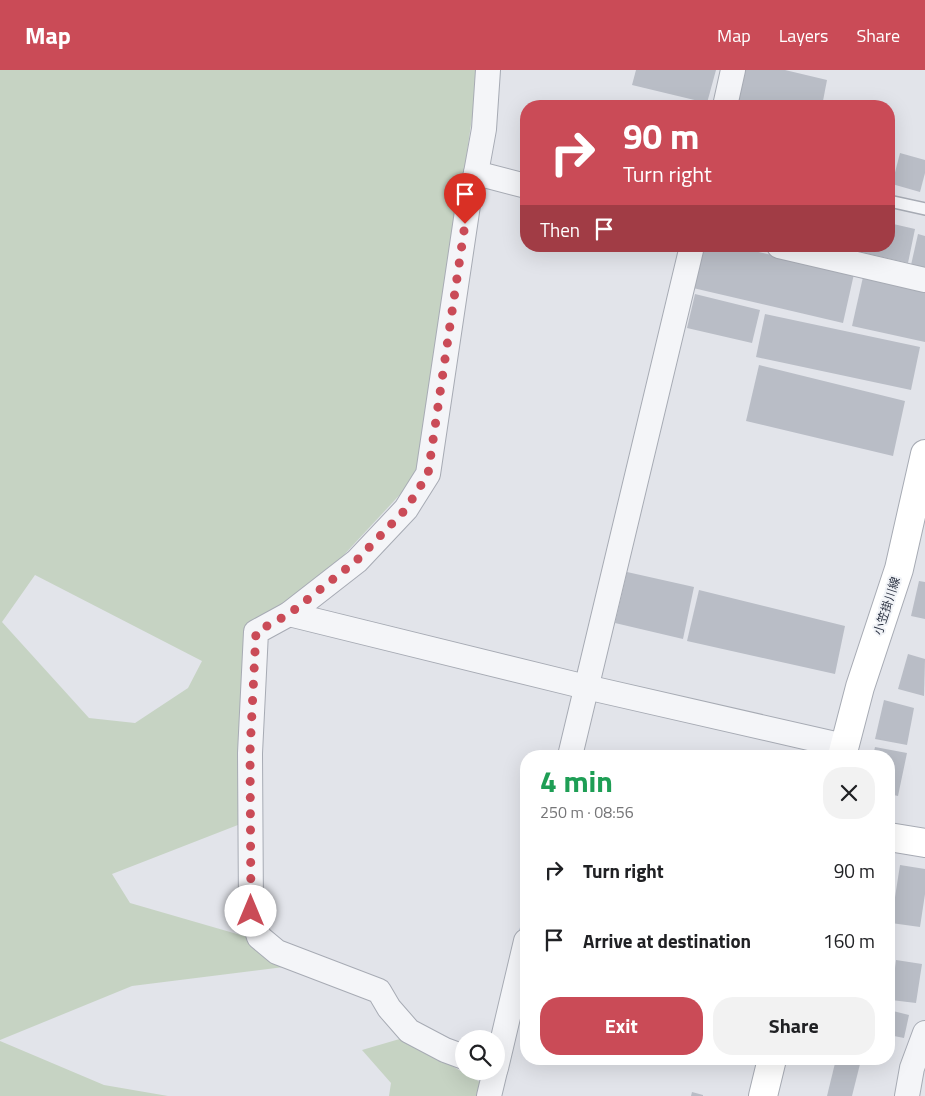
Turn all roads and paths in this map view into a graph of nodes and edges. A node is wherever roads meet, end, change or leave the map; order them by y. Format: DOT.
graph roads {
  1 [pos="488,70"];
  2 [pos="733,70"];
  3 [pos="726,100"];
  4 [pos="476,173"];
  5 [pos="520,184"];
  6 [pos="895,202"];
  7 [pos="925,209"];
  8 [pos="690,252"];
  9 [pos="805,252"];
  10 [pos="925,280"];
  11 [pos="925,454"];
  12 [pos="289,614"];
  13 [pos="578,684"];
  14 [pos="571,750"];
  15 [pos="839,750"];
  16 [pos="843,750"];
  17 [pos="895,838"];
  18 [pos="925,843"];
  19 [pos="520,967"];
  20 [pos="505,1031"];
  21 [pos="925,1032"];
  22 [pos="455,1054"];
  23 [pos="771,1065"];
  24 [pos="493,1080"];
  25 [pos="489,1096"];
  26 [pos="763,1096"];
  27 [pos="907,1096"];
  1 -- 4 [label="street"];
  2 -- 3 [label="street"];
  4 -- 5 [label="street"];
  4 -- 12 [label="street"];
  6 -- 7 [label="lane"];
  8 -- 13 [label="street"];
  9 -- 10 [label="street"];
  11 -- 16 [label="main road, 小笠掛川線"];
  12 -- 13 [label="street"];
  12 -- 22 [label="street"];
  13 -- 14 [label="street"];
  13 -- 15 [label="street"];
  17 -- 18 [label="main road"];
  19 -- 20 [label="street"];
  21 -- 27 [label="street"];
  23 -- 26 [label="main road"];
  24 -- 25 [label="street"];
}
